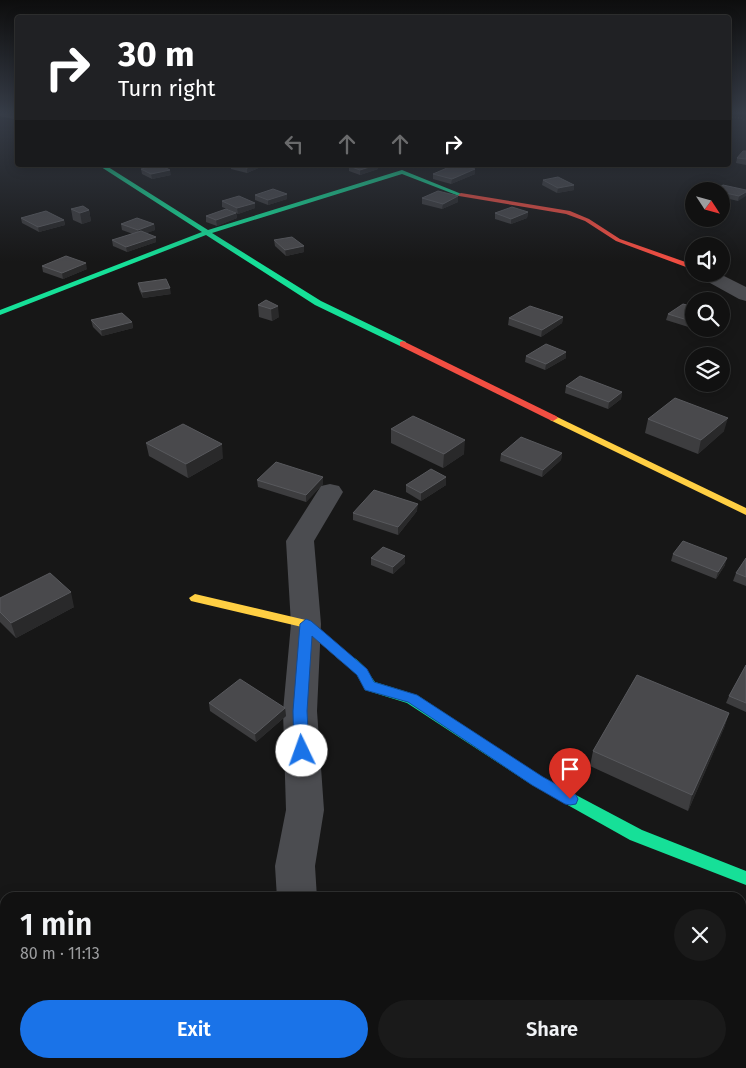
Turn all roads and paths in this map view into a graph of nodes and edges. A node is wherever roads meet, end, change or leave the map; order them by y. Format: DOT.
graph roads {
  1 [pos="104,167"];
  2 [pos="208,232"];
  3 [pos="685,265"];
  4 [pos="723,282"];
  5 [pos="746,294"];
  6 [pos="0,313"];
  7 [pos="330,492"];
  8 [pos="746,512"];
  9 [pos="195,598"];
  10 [pos="306,624"];
  11 [pos="746,878"];
  12 [pos="297,892"];
  1 -- 2 [label="street"];
  2 -- 3 [label="street"];
  2 -- 6 [label="street"];
  2 -- 8 [label="street"];
  4 -- 5 [label="street"];
  7 -- 10 [label="street"];
  9 -- 10 [label="street"];
  10 -- 11 [label="street"];
  10 -- 12 [label="street"];
}
